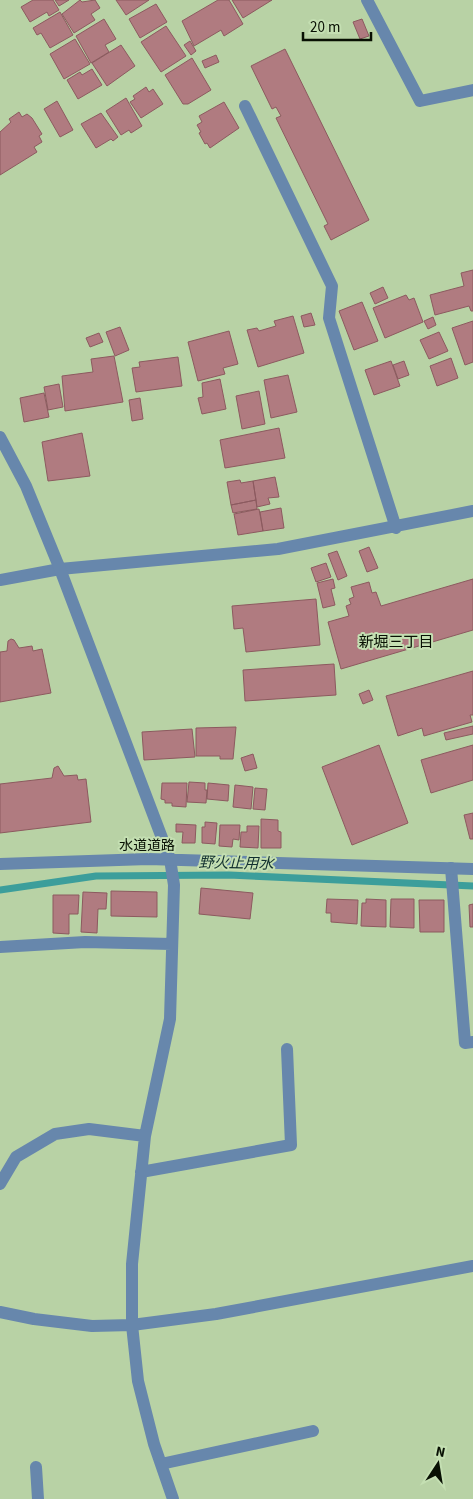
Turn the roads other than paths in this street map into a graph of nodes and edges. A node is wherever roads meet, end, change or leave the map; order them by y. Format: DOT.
graph roads {
  1 [pos="367,0"];
  2 [pos="473,90"];
  3 [pos="245,106"];
  4 [pos="0,437"];
  5 [pos="473,512"];
  6 [pos="396,528"];
  7 [pos="60,569"];
  8 [pos="0,580"];
  9 [pos="170,859"];
  10 [pos="0,864"];
  11 [pos="452,868"];
  12 [pos="473,869"];
  13 [pos="172,944"];
  14 [pos="0,947"];
  15 [pos="473,1042"];
  16 [pos="287,1049"];
  17 [pos="146,1136"];
  18 [pos="141,1172"];
  19 [pos="1,1182"];
  20 [pos="473,1266"];
  21 [pos="0,1312"];
  22 [pos="132,1324"];
  23 [pos="312,1431"];
  24 [pos="161,1464"];
  25 [pos="36,1467"];
  26 [pos="38,1499"];
  27 [pos="174,1499"];
  1 -- 2 [label="street"];
  3 -- 6 [label="street"];
  4 -- 7 [label="street"];
  5 -- 6 [label="street"];
  6 -- 7 [label="street"];
  7 -- 8 [label="street"];
  7 -- 9 [label="street"];
  9 -- 10 [label="street, 水道道路"];
  9 -- 11 [label="street, 水道道路"];
  9 -- 13 [label="street"];
  11 -- 12 [label="street, 水道道路"];
  11 -- 15 [label="street"];
  13 -- 14 [label="street"];
  13 -- 17 [label="street"];
  16 -- 18 [label="street"];
  17 -- 18 [label="street"];
  17 -- 19 [label="street"];
  18 -- 22 [label="street"];
  20 -- 22 [label="street"];
  21 -- 22 [label="street"];
  22 -- 24 [label="street"];
  23 -- 24 [label="street"];
  24 -- 27 [label="street"];
  25 -- 26 [label="street"];
}
